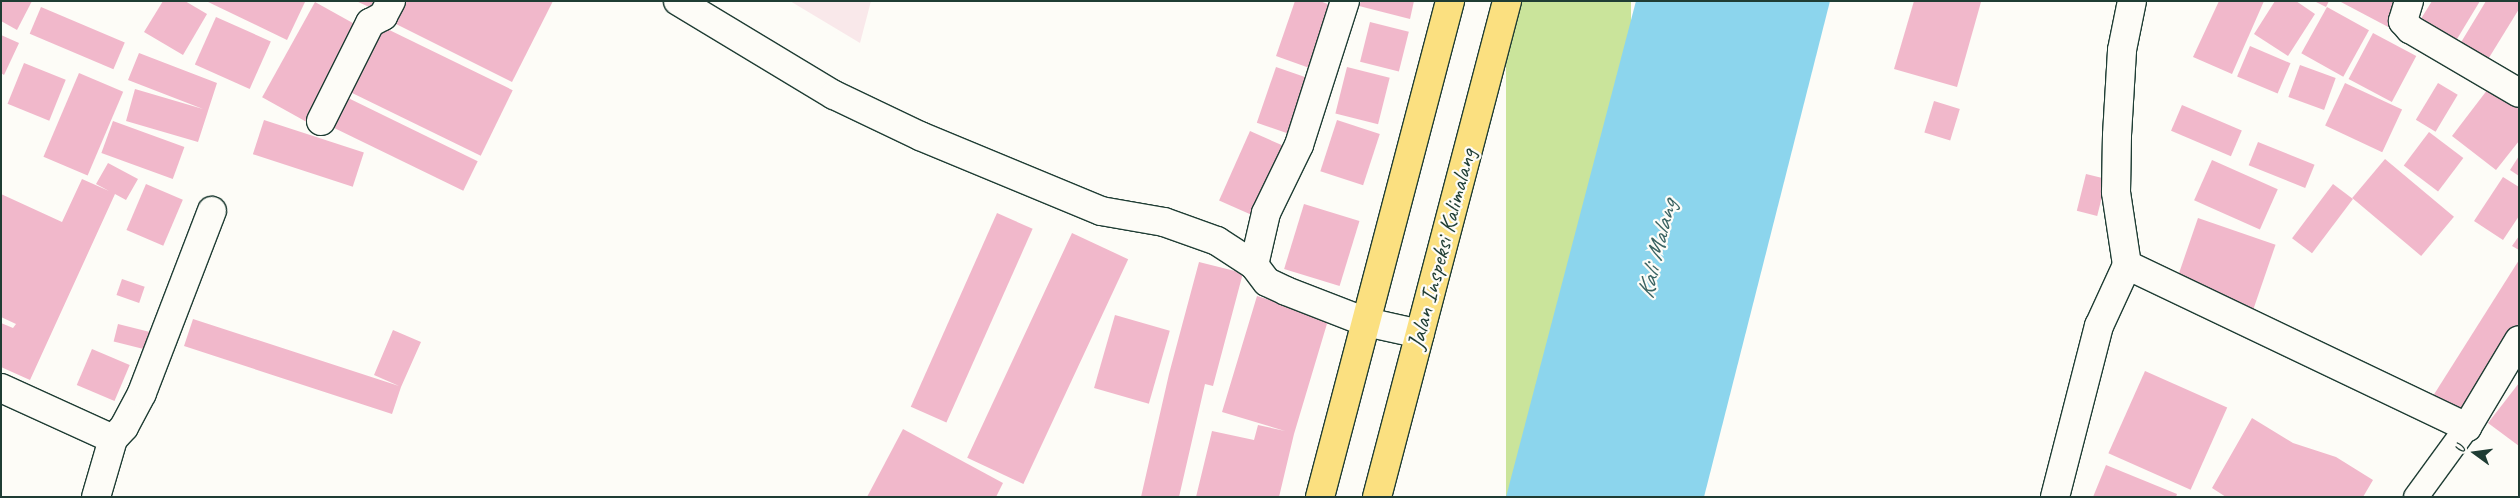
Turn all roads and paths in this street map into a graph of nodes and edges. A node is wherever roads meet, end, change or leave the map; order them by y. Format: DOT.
graph roads {
  1 [pos="391,1"];
  2 [pos="678,1"];
  3 [pos="1345,1"];
  4 [pos="1450,1"];
  5 [pos="1507,1"];
  6 [pos="2132,1"];
  7 [pos="2409,1"];
  8 [pos="2519,93"];
  9 [pos="321,121"];
  10 [pos="212,211"];
  11 [pos="1254,265"];
  12 [pos="2127,265"];
  13 [pos="1366,322"];
  14 [pos="1420,334"];
  15 [pos="2519,340"];
  16 [pos="1,388"];
  17 [pos="2467,427"];
  18 [pos="113,439"];
  19 [pos="96,497"];
  20 [pos="1320,497"];
  21 [pos="1376,497"];
  22 [pos="2055,497"];
  23 [pos="2416,497"];
  1 -- 9 [label="street"];
  2 -- 11 [label="street"];
  3 -- 11 [label="street"];
  4 -- 13 [label="main road"];
  5 -- 14 [label="main road, Jalan Inspeksi Kalimalang"];
  6 -- 12 [label="street"];
  7 -- 8 [label="street"];
  10 -- 18 [label="street"];
  11 -- 13 [label="street"];
  12 -- 17 [label="street"];
  12 -- 22 [label="street"];
  13 -- 14 [label="street"];
  13 -- 20 [label="main road"];
  14 -- 21 [label="main road, Jalan Inspeksi Kalimalang"];
  15 -- 17 [label="street"];
  16 -- 18 [label="street"];
  17 -- 23 [label="lane"];
  18 -- 19 [label="street"];
}
